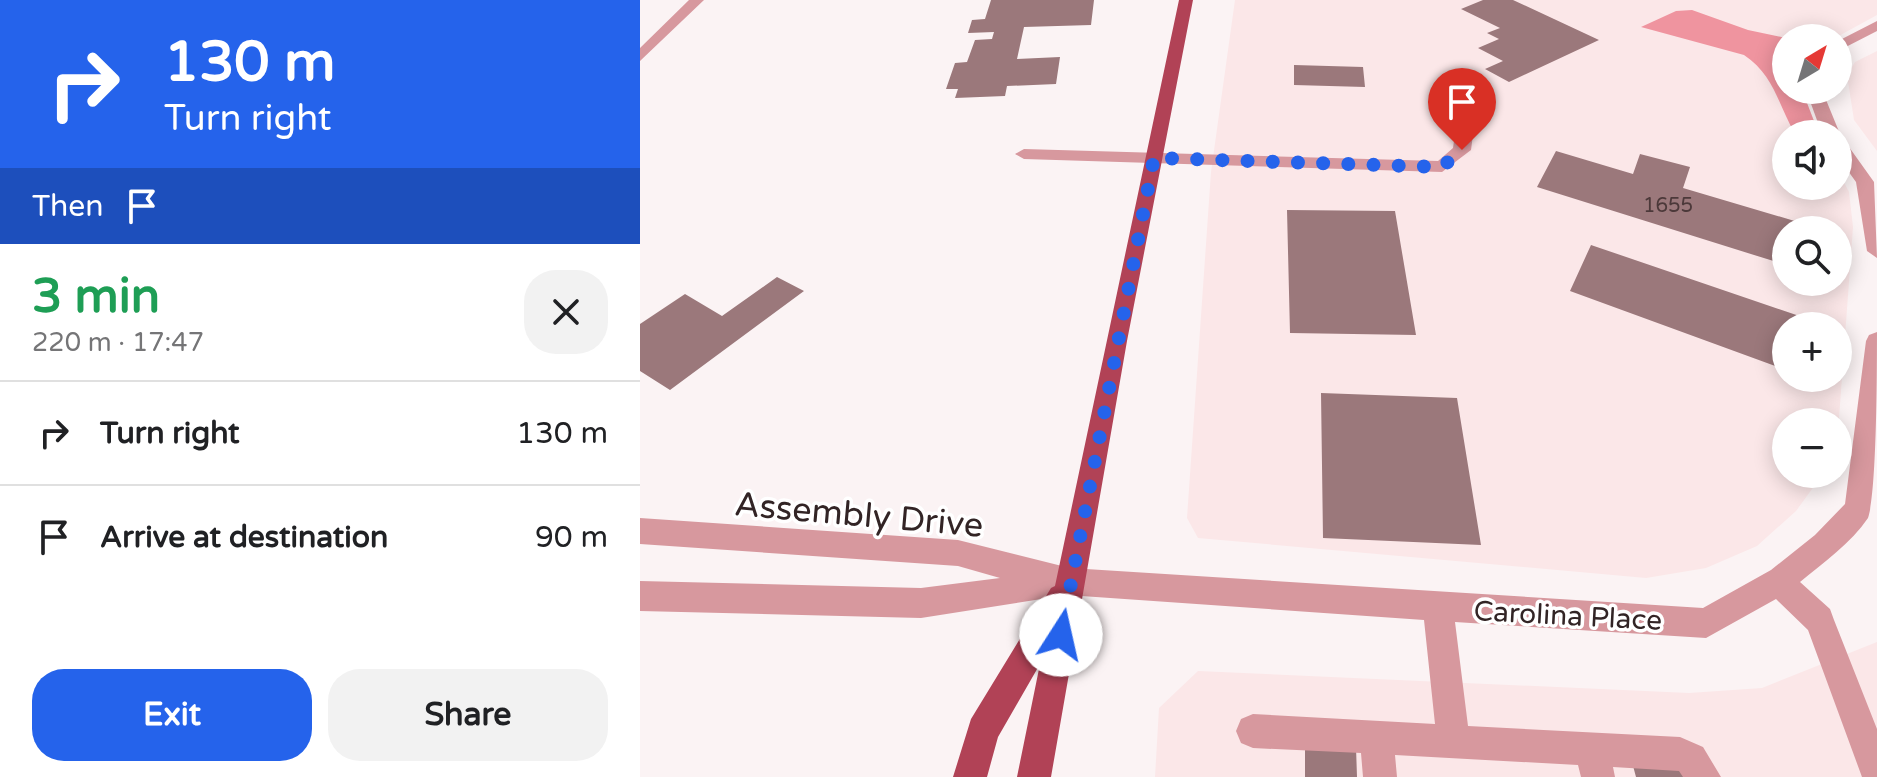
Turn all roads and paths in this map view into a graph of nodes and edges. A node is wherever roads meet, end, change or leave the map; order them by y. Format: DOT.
graph roads {
  1 [pos="697,0"];
  2 [pos="1186,0"];
  3 [pos="1877,25"];
  4 [pos="1852,39"];
  5 [pos="640,56"];
  6 [pos="1459,102"];
  7 [pos="1024,154"];
  8 [pos="1154,158"];
  9 [pos="1852,164"];
  10 [pos="1877,251"];
  11 [pos="1877,341"];
  12 [pos="1877,363"];
  13 [pos="640,531"];
  14 [pos="1778,581"];
  15 [pos="1070,582"];
  16 [pos="640,596"];
  17 [pos="1438,607"];
  18 [pos="1253,731"];
  19 [pos="1377,737"];
  20 [pos="1453,741"];
  21 [pos="1595,763"];
  22 [pos="1877,773"];
  23 [pos="970,777"];
  24 [pos="1034,777"];
  25 [pos="1380,777"];
  26 [pos="1704,777"];
  1 -- 5 [label="street"];
  2 -- 8 [label="main road"];
  3 -- 4 [label="street"];
  6 -- 8 [label="street"];
  7 -- 8 [label="street"];
  8 -- 15 [label="main road"];
  9 -- 10 [label="street"];
  11 -- 12 [label="street, Carolina Place"];
  12 -- 14 [label="street, Carolina Place"];
  13 -- 15 [label="street, Assembly Drive"];
  14 -- 17 [label="street, Carolina Place"];
  14 -- 22 [label="street"];
  15 -- 16 [label="street"];
  15 -- 17 [label="street, Carolina Place"];
  15 -- 23 [label="main road"];
  15 -- 24 [label="main road"];
  17 -- 20 [label="street"];
  18 -- 19 [label="street"];
  19 -- 20 [label="street"];
  19 -- 25 [label="street"];
  20 -- 21 [label="street"];
  21 -- 26 [label="street"];
}
